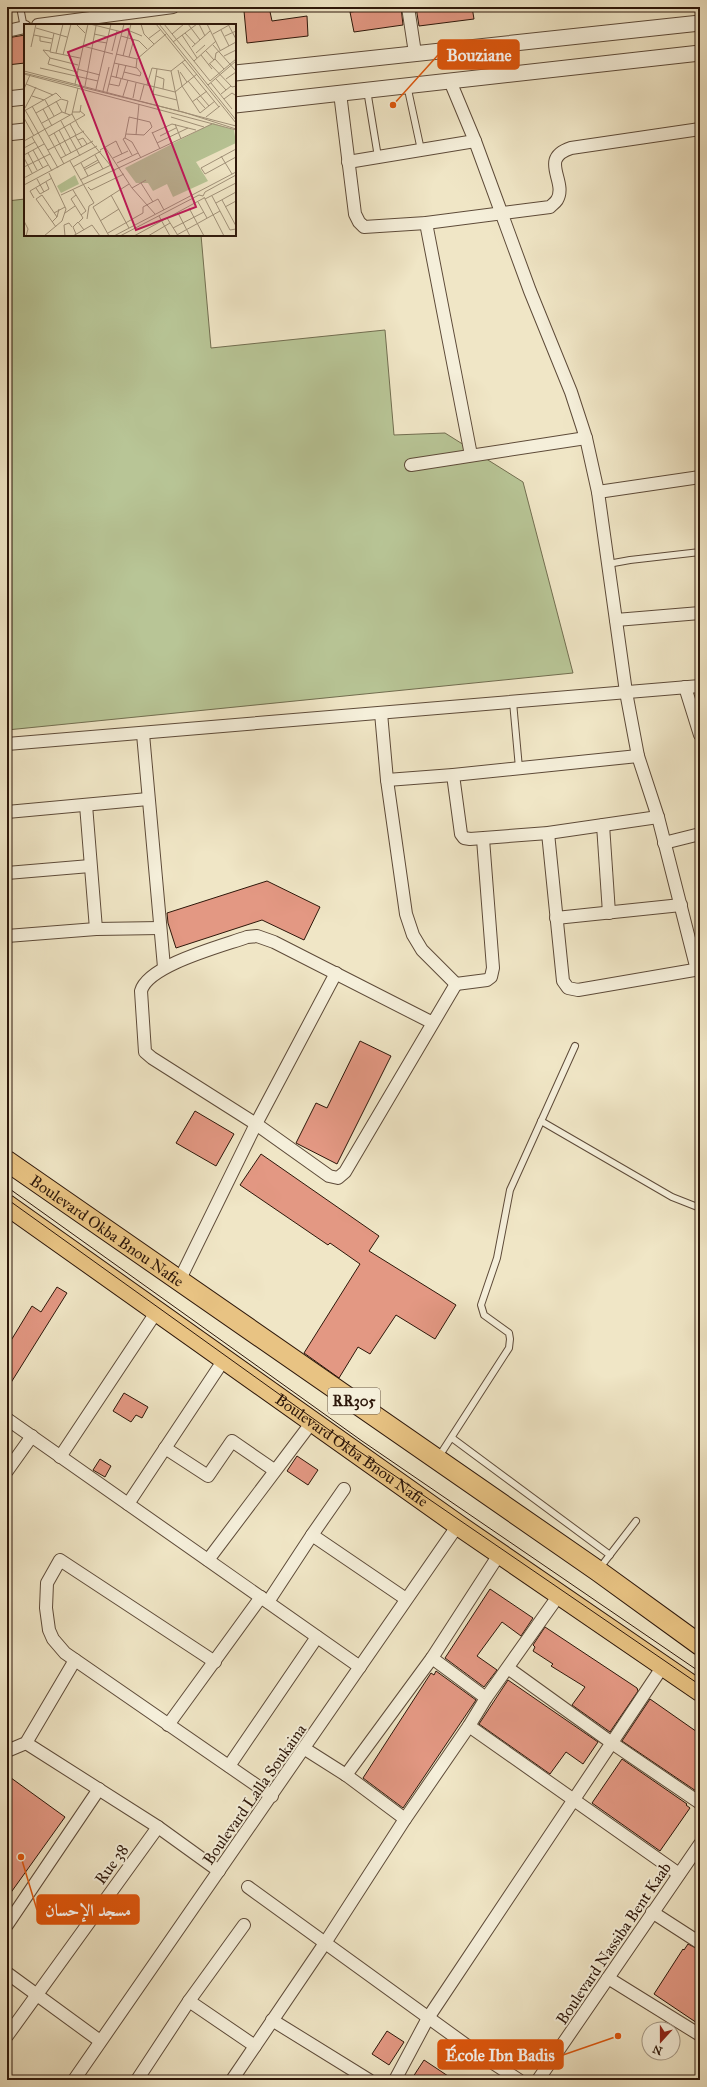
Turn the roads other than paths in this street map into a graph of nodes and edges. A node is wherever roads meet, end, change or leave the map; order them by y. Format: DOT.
graph roads {
  1 [pos="20,7"];
  2 [pos="173,7"];
  3 [pos="408,7"];
  4 [pos="145,9"];
  5 [pos="82,13"];
  6 [pos="64,23"];
  7 [pos="700,23"];
  8 [pos="24,24"];
  9 [pos="51,24"];
  10 [pos="24,28"];
  11 [pos="7,31"];
  12 [pos="415,53"];
  13 [pos="700,53"];
  14 [pos="236,73"];
  15 [pos="450,81"];
  16 [pos="407,86"];
  17 [pos="367,90"];
  18 [pos="340,93"];
  19 [pos="24,97"];
  20 [pos="7,99"];
  21 [pos="236,105"];
  22 [pos="700,128"];
  23 [pos="24,131"];
  24 [pos="7,133"];
  25 [pos="475,142"];
  26 [pos="421,150"];
  27 [pos="378,157"];
  28 [pos="348,162"];
  29 [pos="501,213"];
  30 [pos="426,223"];
  31 [pos="586,438"];
  32 [pos="471,455"];
  33 [pos="411,465"];
  34 [pos="700,477"];
  35 [pos="598,492"];
  36 [pos="700,552"];
  37 [pos="608,564"];
  38 [pos="700,613"];
  39 [pos="616,620"];
  40 [pos="700,686"];
  41 [pos="686,687"];
  42 [pos="626,692"];
  43 [pos="513,702"];
  44 [pos="381,713"];
  45 [pos="143,734"];
  46 [pos="700,735"];
  47 [pos="7,744"];
  48 [pos="638,756"];
  49 [pos="519,768"];
  50 [pos="453,775"];
  51 [pos="387,780"];
  52 [pos="148,799"];
  53 [pos="86,805"];
  54 [pos="7,812"];
  55 [pos="658,818"];
  56 [pos="603,825"];
  57 [pos="548,833"];
  58 [pos="700,834"];
  59 [pos="483,839"];
  60 [pos="664,843"];
  61 [pos="90,866"];
  62 [pos="7,873"];
  63 [pos="681,905"];
  64 [pos="609,913"];
  65 [pos="556,918"];
  66 [pos="160,928"];
  67 [pos="96,929"];
  68 [pos="7,936"];
  69 [pos="164,967"];
  70 [pos="698,969"];
  71 [pos="336,973"];
  72 [pos="456,984"];
  73 [pos="433,1023"];
  74 [pos="575,1046"];
  75 [pos="541,1121"];
  76 [pos="256,1124"];
  77 [pos="7,1161"];
  78 [pos="7,1205"];
  79 [pos="700,1208"];
  80 [pos="180,1279"];
  81 [pos="157,1311"];
  82 [pos="225,1358"];
  83 [pos="7,1419"];
  84 [pos="312,1422"];
  85 [pos="32,1436"];
  86 [pos="452,1438"];
  87 [pos="165,1448"];
  88 [pos="60,1457"];
  89 [pos="437,1459"];
  90 [pos="274,1470"];
  91 [pos="7,1471"];
  92 [pos="344,1489"];
  93 [pos="128,1504"];
  94 [pos="636,1521"];
  95 [pos="458,1525"];
  96 [pos="312,1535"];
  97 [pos="500,1553"];
  98 [pos="610,1555"];
  99 [pos="208,1560"];
  100 [pos="598,1571"];
  101 [pos="560,1595"];
  102 [pos="406,1599"];
  103 [pos="265,1600"];
  104 [pos="317,1637"];
  105 [pos="700,1644"];
  106 [pos="432,1658"];
  107 [pos="75,1660"];
  108 [pos="215,1662"];
  109 [pos="663,1666"];
  110 [pos="360,1667"];
  111 [pos="508,1668"];
  112 [pos="700,1691"];
  113 [pos="486,1698"];
  114 [pos="168,1725"];
  115 [pos="469,1726"];
  116 [pos="26,1743"];
  117 [pos="612,1743"];
  118 [pos="305,1749"];
  119 [pos="7,1751"];
  120 [pos="229,1766"];
  121 [pos="346,1775"];
  122 [pos="98,1789"];
  123 [pos="272,1796"];
  124 [pos="573,1800"];
  125 [pos="700,1803"];
  126 [pos="405,1819"];
  127 [pos="158,1828"];
  128 [pos="698,1851"];
  129 [pos="219,1871"];
  130 [pos="679,1874"];
  131 [pos="248,1887"];
  132 [pos="652,1912"];
  133 [pos="7,1925"];
  134 [pos="244,1925"];
  135 [pos="325,1943"];
  136 [pos="700,1943"];
  137 [pos="7,1973"];
  138 [pos="608,1978"];
  139 [pos="36,1995"];
  140 [pos="189,2001"];
  141 [pos="428,2018"];
  142 [pos="272,2020"];
  143 [pos="700,2035"];
  144 [pos="7,2036"];
  145 [pos="100,2042"];
  146 [pos="255,2046"];
  147 [pos="235,2079"];
  148 [pos="76,2080"];
  149 [pos="137,2080"];
  150 [pos="369,2080"];
  151 [pos="395,2080"];
  152 [pos="519,2080"];
  153 [pos="538,2080"];
  1 -- 8 [label="lane"];
  2 -- 4 [label="street"];
  3 -- 12 [label="street"];
  4 -- 5 [label="street"];
  5 -- 6 [label="street"];
  6 -- 9 [label="street"];
  7 -- 12 [label="street"];
  10 -- 11 [label="street"];
  12 -- 14 [label="street"];
  13 -- 15 [label="street"];
  15 -- 16 [label="street"];
  15 -- 25 [label="street"];
  16 -- 17 [label="street"];
  16 -- 26 [label="lane"];
  17 -- 18 [label="street"];
  17 -- 27 [label="lane"];
  18 -- 21 [label="street"];
  18 -- 28 [label="street"];
  19 -- 20 [label="street"];
  22 -- 29 [label="street"];
  23 -- 24 [label="street"];
  25 -- 26 [label="street"];
  25 -- 29 [label="street"];
  26 -- 27 [label="street"];
  27 -- 28 [label="street"];
  28 -- 30 [label="street"];
  29 -- 30 [label="street"];
  29 -- 31 [label="street"];
  30 -- 32 [label="street"];
  31 -- 32 [label="street"];
  31 -- 35 [label="street"];
  32 -- 33 [label="street"];
  34 -- 35 [label="street"];
  35 -- 37 [label="street"];
  36 -- 37 [label="lane"];
  37 -- 39 [label="street"];
  38 -- 39 [label="street"];
  39 -- 42 [label="street"];
  40 -- 41 [label="street"];
  41 -- 42 [label="street"];
  41 -- 46 [label="street"];
  42 -- 43 [label="street"];
  42 -- 48 [label="street"];
  43 -- 44 [label="street"];
  43 -- 49 [label="lane"];
  44 -- 45 [label="street"];
  44 -- 51 [label="street"];
  45 -- 47 [label="street"];
  45 -- 52 [label="street"];
  48 -- 49 [label="street"];
  48 -- 55 [label="street"];
  49 -- 50 [label="street"];
  50 -- 51 [label="street"];
  50 -- 59 [label="street"];
  51 -- 72 [label="street"];
  52 -- 53 [label="street"];
  52 -- 66 [label="street"];
  53 -- 54 [label="street"];
  53 -- 61 [label="street"];
  55 -- 56 [label="street"];
  55 -- 60 [label="street"];
  56 -- 57 [label="street"];
  56 -- 64 [label="street"];
  57 -- 59 [label="street"];
  57 -- 65 [label="street"];
  58 -- 60 [label="street"];
  59 -- 72 [label="street"];
  60 -- 63 [label="street"];
  61 -- 62 [label="street"];
  61 -- 67 [label="street"];
  63 -- 64 [label="street"];
  63 -- 70 [label="street"];
  64 -- 65 [label="street"];
  65 -- 70 [label="street"];
  66 -- 67 [label="street"];
  66 -- 69 [label="street"];
  67 -- 68 [label="street"];
  69 -- 71 [label="street"];
  69 -- 76 [label="street"];
  71 -- 73 [label="street"];
  71 -- 76 [label="street"];
  72 -- 73 [label="street"];
  73 -- 76 [label="street"];
  74 -- 75 [label="lane"];
  75 -- 79 [label="lane"];
  75 -- 86 [label="lane"];
  76 -- 80 [label="street"];
  77 -- 80 [label="main road, Boulevard Okba Bnou Nafie / RR305"];
  78 -- 81 [label="main road, Boulevard Okba Bnou Nafie / RR305"];
  80 -- 89 [label="main road, Boulevard Okba Bnou Nafie / RR305"];
  81 -- 82 [label="main road, Boulevard Okba Bnou Nafie / RR305"];
  81 -- 88 [label="street"];
  82 -- 84 [label="main road, Boulevard Okba Bnou Nafie / RR305"];
  82 -- 87 [label="street"];
  83 -- 85 [label="street"];
  84 -- 90 [label="street"];
  84 -- 95 [label="main road, Boulevard Okba Bnou Nafie / RR305"];
  85 -- 88 [label="street"];
  85 -- 91 [label="street"];
  86 -- 89 [label="lane"];
  86 -- 98 [label="lane"];
  87 -- 90 [label="street"];
  87 -- 93 [label="street"];
  88 -- 93 [label="street"];
  89 -- 100 [label="main road, Boulevard Okba Bnou Nafie / RR305"];
  90 -- 99 [label="street"];
  92 -- 96 [label="street"];
  93 -- 99 [label="street"];
  94 -- 98 [label="lane"];
  95 -- 97 [label="main road, Boulevard Okba Bnou Nafie / RR305"];
  95 -- 102 [label="street, Boulevard Lalla Soukaina"];
  96 -- 102 [label="street"];
  96 -- 103 [label="street"];
  97 -- 101 [label="main road, Boulevard Okba Bnou Nafie / RR305"];
  97 -- 106 [label="street"];
  98 -- 100 [label="lane"];
  99 -- 103 [label="street"];
  100 -- 105 [label="main road, Boulevard Okba Bnou Nafie / RR305"];
  101 -- 109 [label="main road, Boulevard Okba Bnou Nafie / RR305"];
  101 -- 111 [label="street"];
  102 -- 110 [label="street, Boulevard Lalla Soukaina"];
  103 -- 104 [label="street"];
  103 -- 108 [label="street"];
  104 -- 110 [label="street"];
  104 -- 120 [label="street"];
  106 -- 113 [label="street"];
  106 -- 121 [label="street"];
  107 -- 108 [label="street"];
  107 -- 114 [label="street"];
  107 -- 116 [label="street"];
  108 -- 114 [label="street"];
  109 -- 112 [label="main road, Boulevard Okba Bnou Nafie / RR305"];
  109 -- 117 [label="street"];
  110 -- 118 [label="street, Boulevard Lalla Soukaina"];
  111 -- 113 [label="street"];
  111 -- 117 [label="street"];
  113 -- 115 [label="street"];
  114 -- 120 [label="street"];
  115 -- 124 [label="street"];
  115 -- 126 [label="street"];
  116 -- 119 [label="street"];
  116 -- 122 [label="street"];
  117 -- 124 [label="street"];
  117 -- 125 [label="street"];
  118 -- 121 [label="street"];
  118 -- 123 [label="street, Boulevard Lalla Soukaina"];
  120 -- 123 [label="street"];
  121 -- 126 [label="street"];
  122 -- 127 [label="street"];
  122 -- 133 [label="street"];
  123 -- 129 [label="street, Boulevard Lalla Soukaina"];
  124 -- 130 [label="street"];
  124 -- 141 [label="street"];
  126 -- 135 [label="street"];
  127 -- 129 [label="street"];
  127 -- 139 [label="street, Rue 38"];
  128 -- 130 [label="street, Boulevard Nassiba Bent Kaab"];
  129 -- 145 [label="street, Boulevard Lalla Soukaina"];
  130 -- 132 [label="street, Boulevard Nassiba Bent Kaab"];
  131 -- 135 [label="street"];
  132 -- 136 [label="street"];
  132 -- 138 [label="street, Boulevard Nassiba Bent Kaab"];
  134 -- 140 [label="street"];
  135 -- 141 [label="street"];
  135 -- 142 [label="street"];
  137 -- 139 [label="street"];
  138 -- 143 [label="street"];
  138 -- 153 [label="street, Boulevard Nassiba Bent Kaab"];
  139 -- 144 [label="street, Rue 38"];
  139 -- 145 [label="street"];
  140 -- 146 [label="street"];
  140 -- 149 [label="street"];
  141 -- 151 [label="street"];
  141 -- 152 [label="street"];
  142 -- 146 [label="street"];
  142 -- 150 [label="street"];
  145 -- 148 [label="street, Boulevard Lalla Soukaina"];
  146 -- 147 [label="street"];
}
